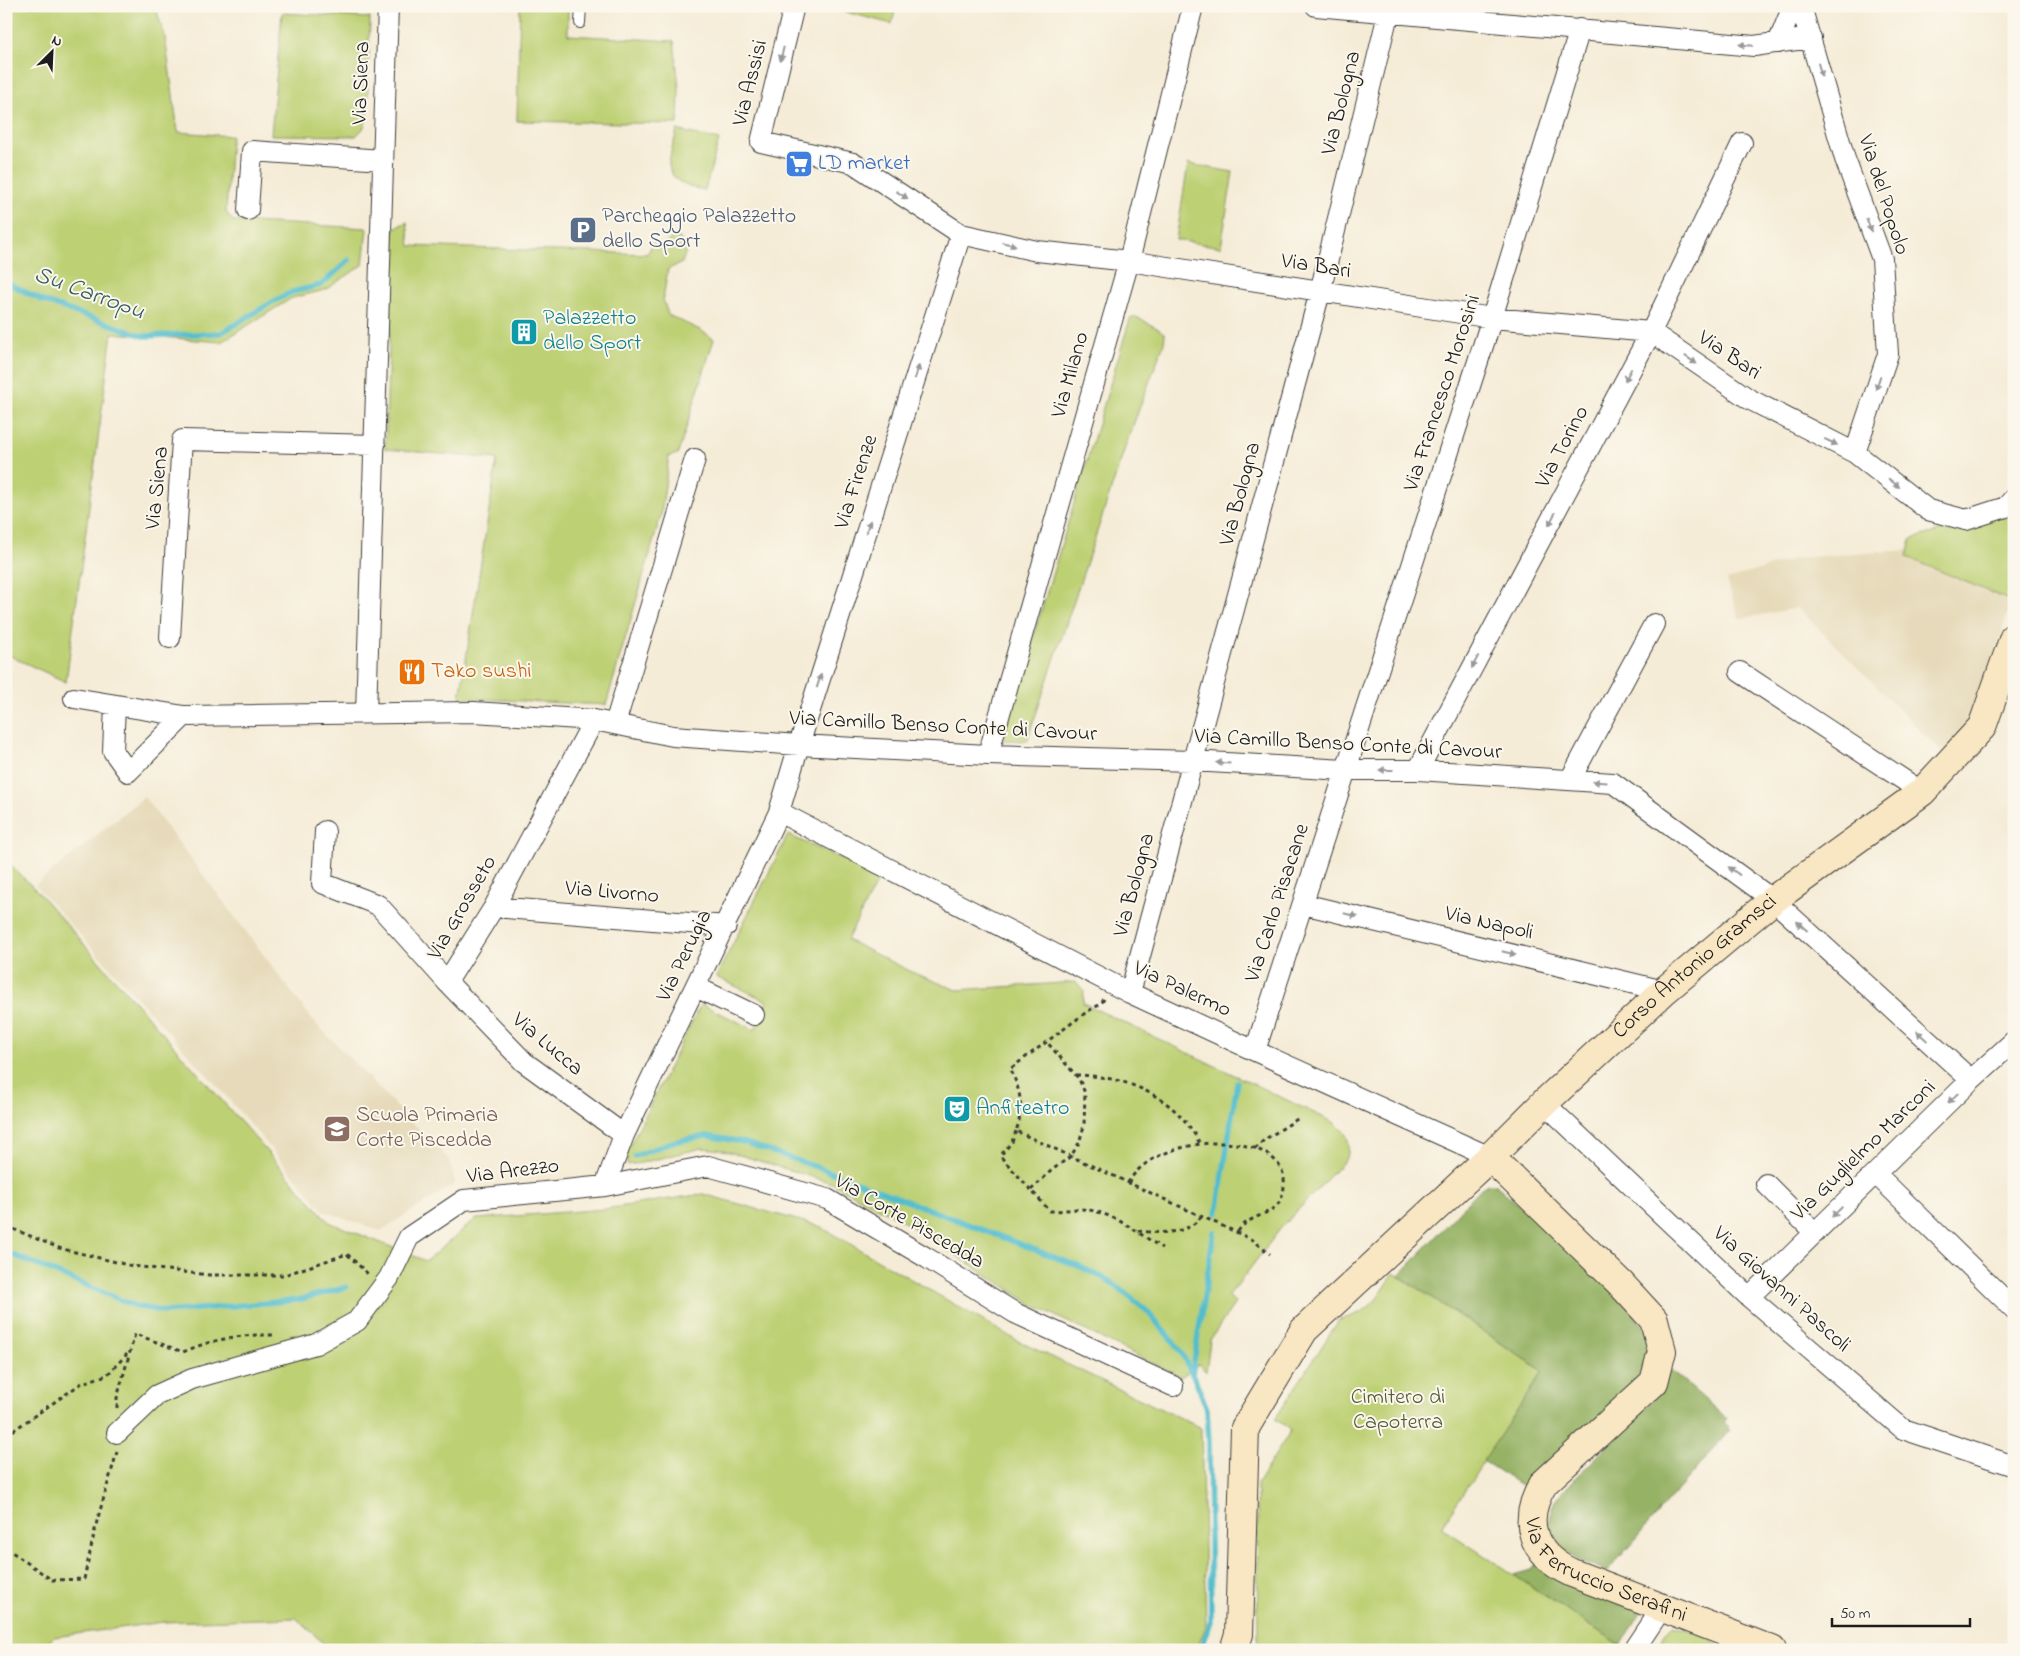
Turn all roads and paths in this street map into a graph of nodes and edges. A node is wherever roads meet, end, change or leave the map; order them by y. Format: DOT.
graph roads {
  1 [pos="388,6"];
  2 [pos="581,6"];
  3 [pos="794,6"];
  4 [pos="1193,6"];
  5 [pos="1316,6"];
  6 [pos="1793,6"];
  7 [pos="1801,6"];
  8 [pos="1389,9"];
  9 [pos="580,23"];
  10 [pos="1580,29"];
  11 [pos="1811,38"];
  12 [pos="1778,43"];
  13 [pos="761,142"];
  14 [pos="1742,143"];
  15 [pos="383,160"];
  16 [pos="248,210"];
  17 [pos="961,234"];
  18 [pos="1129,261"];
  19 [pos="1320,292"];
  20 [pos="1492,318"];
  21 [pos="1651,332"];
  22 [pos="375,445"];
  23 [pos="1856,453"];
  24 [pos="695,459"];
  25 [pos="2014,498"];
  26 [pos="1654,624"];
  27 [pos="2014,637"];
  28 [pos="170,638"];
  29 [pos="1740,672"];
  30 [pos="74,698"];
  31 [pos="115,705"];
  32 [pos="366,713"];
  33 [pos="184,716"];
  34 [pos="594,720"];
  35 [pos="615,724"];
  36 [pos="799,745"];
  37 [pos="988,755"];
  38 [pos="1192,761"];
  39 [pos="1345,770"];
  40 [pos="1418,770"];
  41 [pos="1570,780"];
  42 [pos="1922,792"];
  43 [pos="779,812"];
  44 [pos="325,831"];
  45 [pos="1773,900"];
  46 [pos="1303,904"];
  47 [pos="494,907"];
  48 [pos="726,926"];
  49 [pos="446,982"];
  50 [pos="1112,983"];
  51 [pos="696,987"];
  52 [pos="1664,991"];
  53 [pos="1130,992"];
  54 [pos="754,1015"];
  55 [pos="1046,1041"];
  56 [pos="2014,1041"];
  57 [pos="1254,1051"];
  58 [pos="1076,1075"];
  59 [pos="1971,1080"];
  60 [pos="1544,1103"];
  61 [pos="1299,1118"];
  62 [pos="1016,1131"];
  63 [pos="624,1135"];
  64 [pos="1200,1144"];
  65 [pos="1255,1149"];
  66 [pos="1071,1156"];
  67 [pos="1490,1157"];
  68 [pos="1876,1174"];
  69 [pos="1128,1183"];
  70 [pos="1766,1184"];
  71 [pos="605,1186"];
  72 [pos="1031,1190"];
  73 [pos="1202,1216"];
  74 [pos="6,1226"];
  75 [pos="1136,1230"];
  76 [pos="1238,1233"];
  77 [pos="1815,1233"];
  78 [pos="1162,1248"];
  79 [pos="1270,1254"];
  80 [pos="382,1287"];
  81 [pos="1749,1297"];
  82 [pos="2014,1309"];
  83 [pos="275,1335"];
  84 [pos="128,1354"];
  85 [pos="1172,1386"];
  86 [pos="6,1433"];
  87 [pos="117,1433"];
  88 [pos="2014,1466"];
  89 [pos="6,1548"];
  90 [pos="1662,1608"];
  91 [pos="1733,1635"];
  92 [pos="266,1650"];
  93 [pos="279,1650"];
  94 [pos="1234,1650"];
  95 [pos="1634,1650"];
  96 [pos="1756,1650"];
  97 [pos="1772,1650"];
  1 -- 15 [label="street, Via Siena"];
  2 -- 9 [label="lane"];
  3 -- 13 [label="street, Via Assisi, one-way"];
  4 -- 18 [label="street, Via Milano"];
  5 -- 8 [label="street"];
  6 -- 12 [label="street"];
  7 -- 11 [label="street, Via del Popolo"];
  8 -- 10 [label="street"];
  8 -- 19 [label="street, Via Bologna"];
  12 -- 10 [label="street, one-way"];
  10 -- 20 [label="street, Via Francesco Morosini"];
  11 -- 12 [label="street"];
  11 -- 23 [label="street, Via del Popolo, one-way"];
  13 -- 17 [label="street, Via Bari, one-way"];
  14 -- 21 [label="street, Via Torino"];
  15 -- 16 [label="street, Via Siena"];
  15 -- 22 [label="street, Via Siena"];
  17 -- 18 [label="street, Via Bari, one-way"];
  36 -- 17 [label="street, Via Firenze, one-way"];
  18 -- 19 [label="street, Via Bari"];
  18 -- 37 [label="street, Via Milano"];
  19 -- 20 [label="street, Via Bari"];
  19 -- 38 [label="street, Via Bologna"];
  20 -- 21 [label="street, Via Bari"];
  20 -- 39 [label="street, Via Francesco Morosini"];
  21 -- 23 [label="street, Via Bari, one-way"];
  21 -- 40 [label="street, Via Torino, one-way"];
  22 -- 28 [label="street, Via Siena"];
  22 -- 32 [label="street, Via Siena"];
  23 -- 25 [label="street, one-way"];
  24 -- 35 [label="street"];
  26 -- 41 [label="street"];
  27 -- 42 [label="street, Corso Antonio Gramsci"];
  29 -- 42 [label="street"];
  30 -- 31 [label="street, Via Camillo Benso Conte di Cavour"];
  31 -- 33 [label="street, Via Camillo Benso Conte di Cavour"];
  31 -- 33 [label="street"];
  32 -- 33 [label="street, Via Camillo Benso Conte di Cavour"];
  32 -- 34 [label="street, Via Camillo Benso Conte di Cavour"];
  34 -- 35 [label="street, Via Camillo Benso Conte di Cavour"];
  34 -- 47 [label="street, Via Grosseto"];
  35 -- 36 [label="street, Via Camillo Benso Conte di Cavour"];
  36 -- 37 [label="street, Via Camillo Benso Conte di Cavour"];
  36 -- 43 [label="street, Via Perugia"];
  37 -- 38 [label="street, Via Camillo Benso Conte di Cavour"];
  39 -- 38 [label="street, Via Camillo Benso Conte di Cavour, one-way"];
  38 -- 53 [label="street, Via Bologna"];
  40 -- 39 [label="street, Via Camillo Benso Conte di Cavour, one-way"];
  39 -- 46 [label="street, Via Carlo Pisacane"];
  40 -- 41 [label="street, Via Camillo Benso Conte di Cavour"];
  45 -- 41 [label="street, Via Camillo Benso Conte di Cavour, one-way"];
  42 -- 45 [label="street, Corso Antonio Gramsci"];
  43 -- 48 [label="street, Via Perugia"];
  43 -- 50 [label="street, Via Palermo"];
  44 -- 49 [label="street, Via Grosseto"];
  45 -- 52 [label="street, Corso Antonio Gramsci"];
  59 -- 45 [label="street, Via Camillo Benso Conte di Cavour, one-way"];
  46 -- 52 [label="street, Via Napoli, one-way"];
  46 -- 57 [label="street, Via Carlo Pisacane"];
  47 -- 48 [label="street, Via Livorno"];
  47 -- 49 [label="street, Via Grosseto"];
  48 -- 51 [label="street, Via Perugia"];
  49 -- 63 [label="street, Via Lucca"];
  50 -- 53 [label="street, Via Palermo"];
  50 -- 55 [label="path"];
  51 -- 54 [label="street"];
  51 -- 63 [label="street, Via Perugia"];
  52 -- 60 [label="street, Corso Antonio Gramsci"];
  53 -- 57 [label="street, Via Palermo"];
  55 -- 58 [label="path"];
  55 -- 62 [label="path"];
  56 -- 59 [label="street, Via Guglielmo Marconi"];
  57 -- 67 [label="street, Via Palermo"];
  58 -- 64 [label="path"];
  58 -- 66 [label="path"];
  59 -- 68 [label="street, Via Guglielmo Marconi, one-way"];
  60 -- 67 [label="street, Corso Antonio Gramsci"];
  60 -- 81 [label="street, Via Giovanni Pascoli"];
  61 -- 65 [label="path"];
  62 -- 66 [label="path"];
  62 -- 72 [label="path"];
  63 -- 71 [label="street, Via Perugia"];
  64 -- 65 [label="path"];
  64 -- 69 [label="path"];
  65 -- 76 [label="path"];
  66 -- 69 [label="path"];
  66 -- 72 [label="path"];
  67 -- 90 [label="street, Via Ferruccio Serafini"];
  67 -- 94 [label="street, Corso Antonio Gramsci"];
  68 -- 77 [label="street, Via Guglielmo Marconi, one-way"];
  68 -- 82 [label="street"];
  69 -- 73 [label="path"];
  70 -- 77 [label="street"];
  71 -- 80 [label="street, Via Arezzo"];
  71 -- 85 [label="street, Via Corte Piscedda"];
  72 -- 75 [label="path"];
  73 -- 75 [label="path"];
  73 -- 76 [label="path"];
  74 -- 80 [label="path"];
  75 -- 78 [label="path"];
  76 -- 79 [label="path"];
  77 -- 81 [label="street, Via Guglielmo Marconi"];
  80 -- 87 [label="street"];
  81 -- 88 [label="street, Via Giovanni Pascoli"];
  83 -- 84 [label="path"];
  84 -- 86 [label="path"];
  84 -- 87 [label="path"];
  87 -- 89 [label="path"];
  90 -- 91 [label="street, Via Ferruccio Serafini"];
  90 -- 95 [label="street"];
  91 -- 96 [label="lane"];
  91 -- 97 [label="street, Via Ferruccio Serafini"];
  92 -- 93 [label="path"];
}
